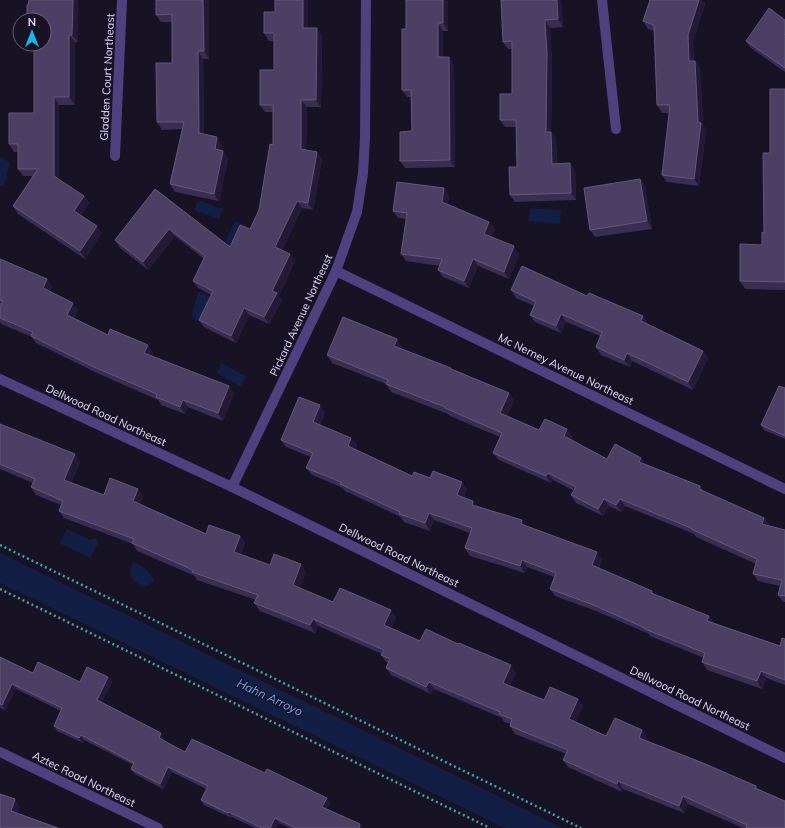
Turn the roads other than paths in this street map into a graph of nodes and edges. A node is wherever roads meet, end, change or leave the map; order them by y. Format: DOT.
graph roads {
  1 [pos="122,0"];
  2 [pos="366,0"];
  3 [pos="602,0"];
  4 [pos="616,129"];
  5 [pos="115,156"];
  6 [pos="336,271"];
  7 [pos="0,379"];
  8 [pos="232,487"];
  9 [pos="785,489"];
  10 [pos="0,752"];
  11 [pos="785,758"];
  12 [pos="158,828"];
  1 -- 5 [label="street, Gladden Court Northeast"];
  2 -- 6 [label="street, Pickard Avenue Northeast"];
  3 -- 4 [label="street"];
  6 -- 8 [label="street, Pickard Avenue Northeast"];
  6 -- 9 [label="street, Mc Nerney Avenue Northeast"];
  7 -- 8 [label="street, Dellwood Road Northeast"];
  8 -- 11 [label="street, Dellwood Road Northeast"];
  10 -- 12 [label="street, Aztec Road Northeast"];
}
